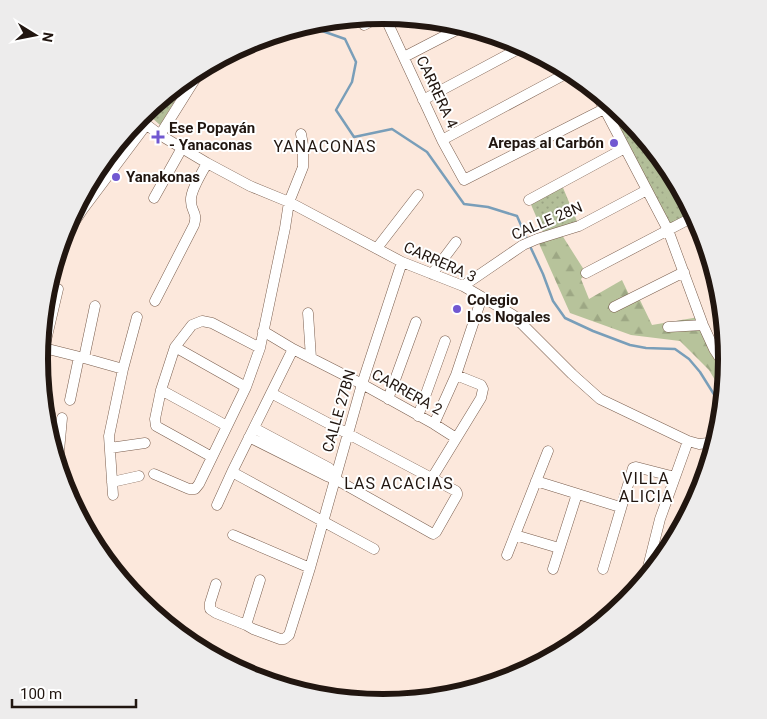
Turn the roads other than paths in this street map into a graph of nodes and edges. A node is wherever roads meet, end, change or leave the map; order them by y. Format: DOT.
graph roads {
  1 [pos="388,24"];
  2 [pos="454,31"];
  3 [pos="515,51"];
  4 [pos="404,57"];
  5 [pos="562,76"];
  6 [pos="192,83"];
  7 [pos="423,100"];
  8 [pos="602,104"];
  9 [pos="604,109"];
  10 [pos="144,124"];
  11 [pos="301,134"];
  12 [pos="160,135"];
  13 [pos="442,140"];
  14 [pos="125,145"];
  15 [pos="182,148"];
  16 [pos="625,148"];
  17 [pos="207,164"];
  18 [pos="101,178"];
  19 [pos="647,190"];
  20 [pos="418,195"];
  21 [pos="154,198"];
  22 [pos="530,200"];
  23 [pos="289,202"];
  24 [pos="689,219"];
  25 [pos="668,230"];
  26 [pos="456,242"];
  27 [pos="377,248"];
  28 [pos="402,262"];
  29 [pos="684,272"];
  30 [pos="432,274"];
  31 [pos="586,274"];
  32 [pos="463,286"];
  33 [pos="58,289"];
  34 [pos="482,297"];
  35 [pos="155,301"];
  36 [pos="95,306"];
  37 [pos="614,307"];
  38 [pos="308,313"];
  39 [pos="51,314"];
  40 [pos="138,317"];
  41 [pos="416,322"];
  42 [pos="703,325"];
  43 [pos="668,328"];
  44 [pos="263,331"];
  45 [pos="445,341"];
  46 [pos="175,347"];
  47 [pos="260,348"];
  48 [pos="48,349"];
  49 [pos="293,349"];
  50 [pos="81,357"];
  51 [pos="719,357"];
  52 [pos="311,358"];
  53 [pos="123,369"];
  54 [pos="456,375"];
  55 [pos="362,384"];
  56 [pos="246,387"];
  57 [pos="161,390"];
  58 [pos="271,393"];
  59 [pos="388,399"];
  60 [pos="70,400"];
  61 [pos="418,416"];
  62 [pos="62,418"];
  63 [pos="434,424"];
  64 [pos="227,426"];
  65 [pos="251,433"];
  66 [pos="348,433"];
  67 [pos="456,438"];
  68 [pos="58,441"];
  69 [pos="688,441"];
  70 [pos="145,443"];
  71 [pos="709,443"];
  72 [pos="110,448"];
  73 [pos="548,451"];
  74 [pos="212,457"];
  75 [pos="232,472"];
  76 [pos="154,474"];
  77 [pos="139,476"];
  78 [pos="675,477"];
  79 [pos="432,478"];
  80 [pos="335,479"];
  81 [pos="536,481"];
  82 [pos="112,482"];
  83 [pos="577,494"];
  84 [pos="113,495"];
  85 [pos="217,505"];
  86 [pos="620,507"];
  87 [pos="323,521"];
  88 [pos="233,535"];
  89 [pos="515,535"];
  90 [pos="559,548"];
  91 [pos="374,549"];
  92 [pos="508,555"];
  93 [pos="648,567"];
  94 [pos="310,568"];
  95 [pos="553,569"];
  96 [pos="602,569"];
  97 [pos="260,580"];
  98 [pos="216,584"];
  99 [pos="246,624"];
  1 -- 4 [label="street, CARRERA 4"];
  2 -- 4 [label="street"];
  3 -- 7 [label="street"];
  4 -- 7 [label="street, CARRERA 4"];
  5 -- 13 [label="street"];
  6 -- 12 [label="street"];
  7 -- 13 [label="street, CARRERA 4"];
  8 -- 9 [label="street"];
  9 -- 13 [label="street, CARRERA 4"];
  9 -- 16 [label="street"];
  10 -- 12 [label="street, CARRERA 3"];
  11 -- 23 [label="street"];
  12 -- 15 [label="street, CARRERA 3"];
  14 -- 18 [label="street"];
  15 -- 17 [label="street, CARRERA 3"];
  15 -- 21 [label="street"];
  16 -- 19 [label="street"];
  16 -- 22 [label="street"];
  17 -- 23 [label="street, CARRERA 3"];
  17 -- 35 [label="street"];
  19 -- 25 [label="street"];
  19 -- 32 [label="street, CALLE 28N"];
  20 -- 27 [label="street"];
  23 -- 27 [label="street, CARRERA 3"];
  23 -- 44 [label="street"];
  24 -- 25 [label="street"];
  25 -- 29 [label="street"];
  25 -- 31 [label="street"];
  26 -- 30 [label="street"];
  27 -- 28 [label="street, CARRERA 3"];
  28 -- 30 [label="street, CARRERA 3"];
  28 -- 55 [label="street, CALLE 27BN"];
  29 -- 37 [label="street"];
  29 -- 42 [label="street"];
  30 -- 32 [label="street, CARRERA 3"];
  32 -- 34 [label="street, CARRERA 3"];
  33 -- 39 [label="street"];
  34 -- 54 [label="street"];
  34 -- 69 [label="street, CARRERA 3"];
  36 -- 50 [label="street"];
  38 -- 52 [label="street"];
  40 -- 53 [label="street"];
  41 -- 59 [label="street"];
  42 -- 43 [label="street"];
  42 -- 51 [label="street"];
  44 -- 47 [label="street"];
  44 -- 49 [label="street, CARRERA 2"];
  45 -- 61 [label="street"];
  46 -- 47 [label="street"];
  46 -- 56 [label="street"];
  46 -- 57 [label="street"];
  47 -- 56 [label="street"];
  48 -- 50 [label="street"];
  49 -- 52 [label="street, CARRERA 2"];
  49 -- 58 [label="street"];
  50 -- 53 [label="street"];
  50 -- 60 [label="street"];
  52 -- 55 [label="street, CARRERA 2"];
  53 -- 72 [label="street"];
  54 -- 63 [label="street"];
  54 -- 67 [label="street"];
  55 -- 59 [label="street, CARRERA 2"];
  55 -- 66 [label="street, CALLE 27BN"];
  56 -- 64 [label="street"];
  57 -- 64 [label="street"];
  57 -- 74 [label="street"];
  58 -- 65 [label="street"];
  58 -- 66 [label="street"];
  59 -- 61 [label="street, CARRERA 2"];
  61 -- 63 [label="street, CARRERA 2"];
  62 -- 68 [label="street"];
  63 -- 67 [label="street, CARRERA 2"];
  64 -- 74 [label="street"];
  65 -- 75 [label="street"];
  65 -- 80 [label="street"];
  66 -- 79 [label="street"];
  66 -- 80 [label="street, CALLE 27BN"];
  67 -- 79 [label="street"];
  69 -- 71 [label="street, CARRERA 3"];
  69 -- 78 [label="street"];
  70 -- 72 [label="street"];
  72 -- 82 [label="street"];
  73 -- 81 [label="street"];
  74 -- 76 [label="street"];
  75 -- 85 [label="street"];
  75 -- 87 [label="street"];
  77 -- 82 [label="street"];
  78 -- 86 [label="street"];
  78 -- 93 [label="street"];
  79 -- 80 [label="street"];
  80 -- 87 [label="street, CALLE 27BN"];
  81 -- 83 [label="street"];
  81 -- 89 [label="street"];
  82 -- 84 [label="street"];
  83 -- 86 [label="street"];
  83 -- 90 [label="street"];
  86 -- 96 [label="street"];
  87 -- 91 [label="street"];
  87 -- 94 [label="street, CALLE 27BN"];
  88 -- 94 [label="street"];
  89 -- 90 [label="street"];
  89 -- 92 [label="street"];
  90 -- 95 [label="street"];
  94 -- 99 [label="street, CALLE 27BN"];
  97 -- 99 [label="street"];
  98 -- 99 [label="street"];
}
